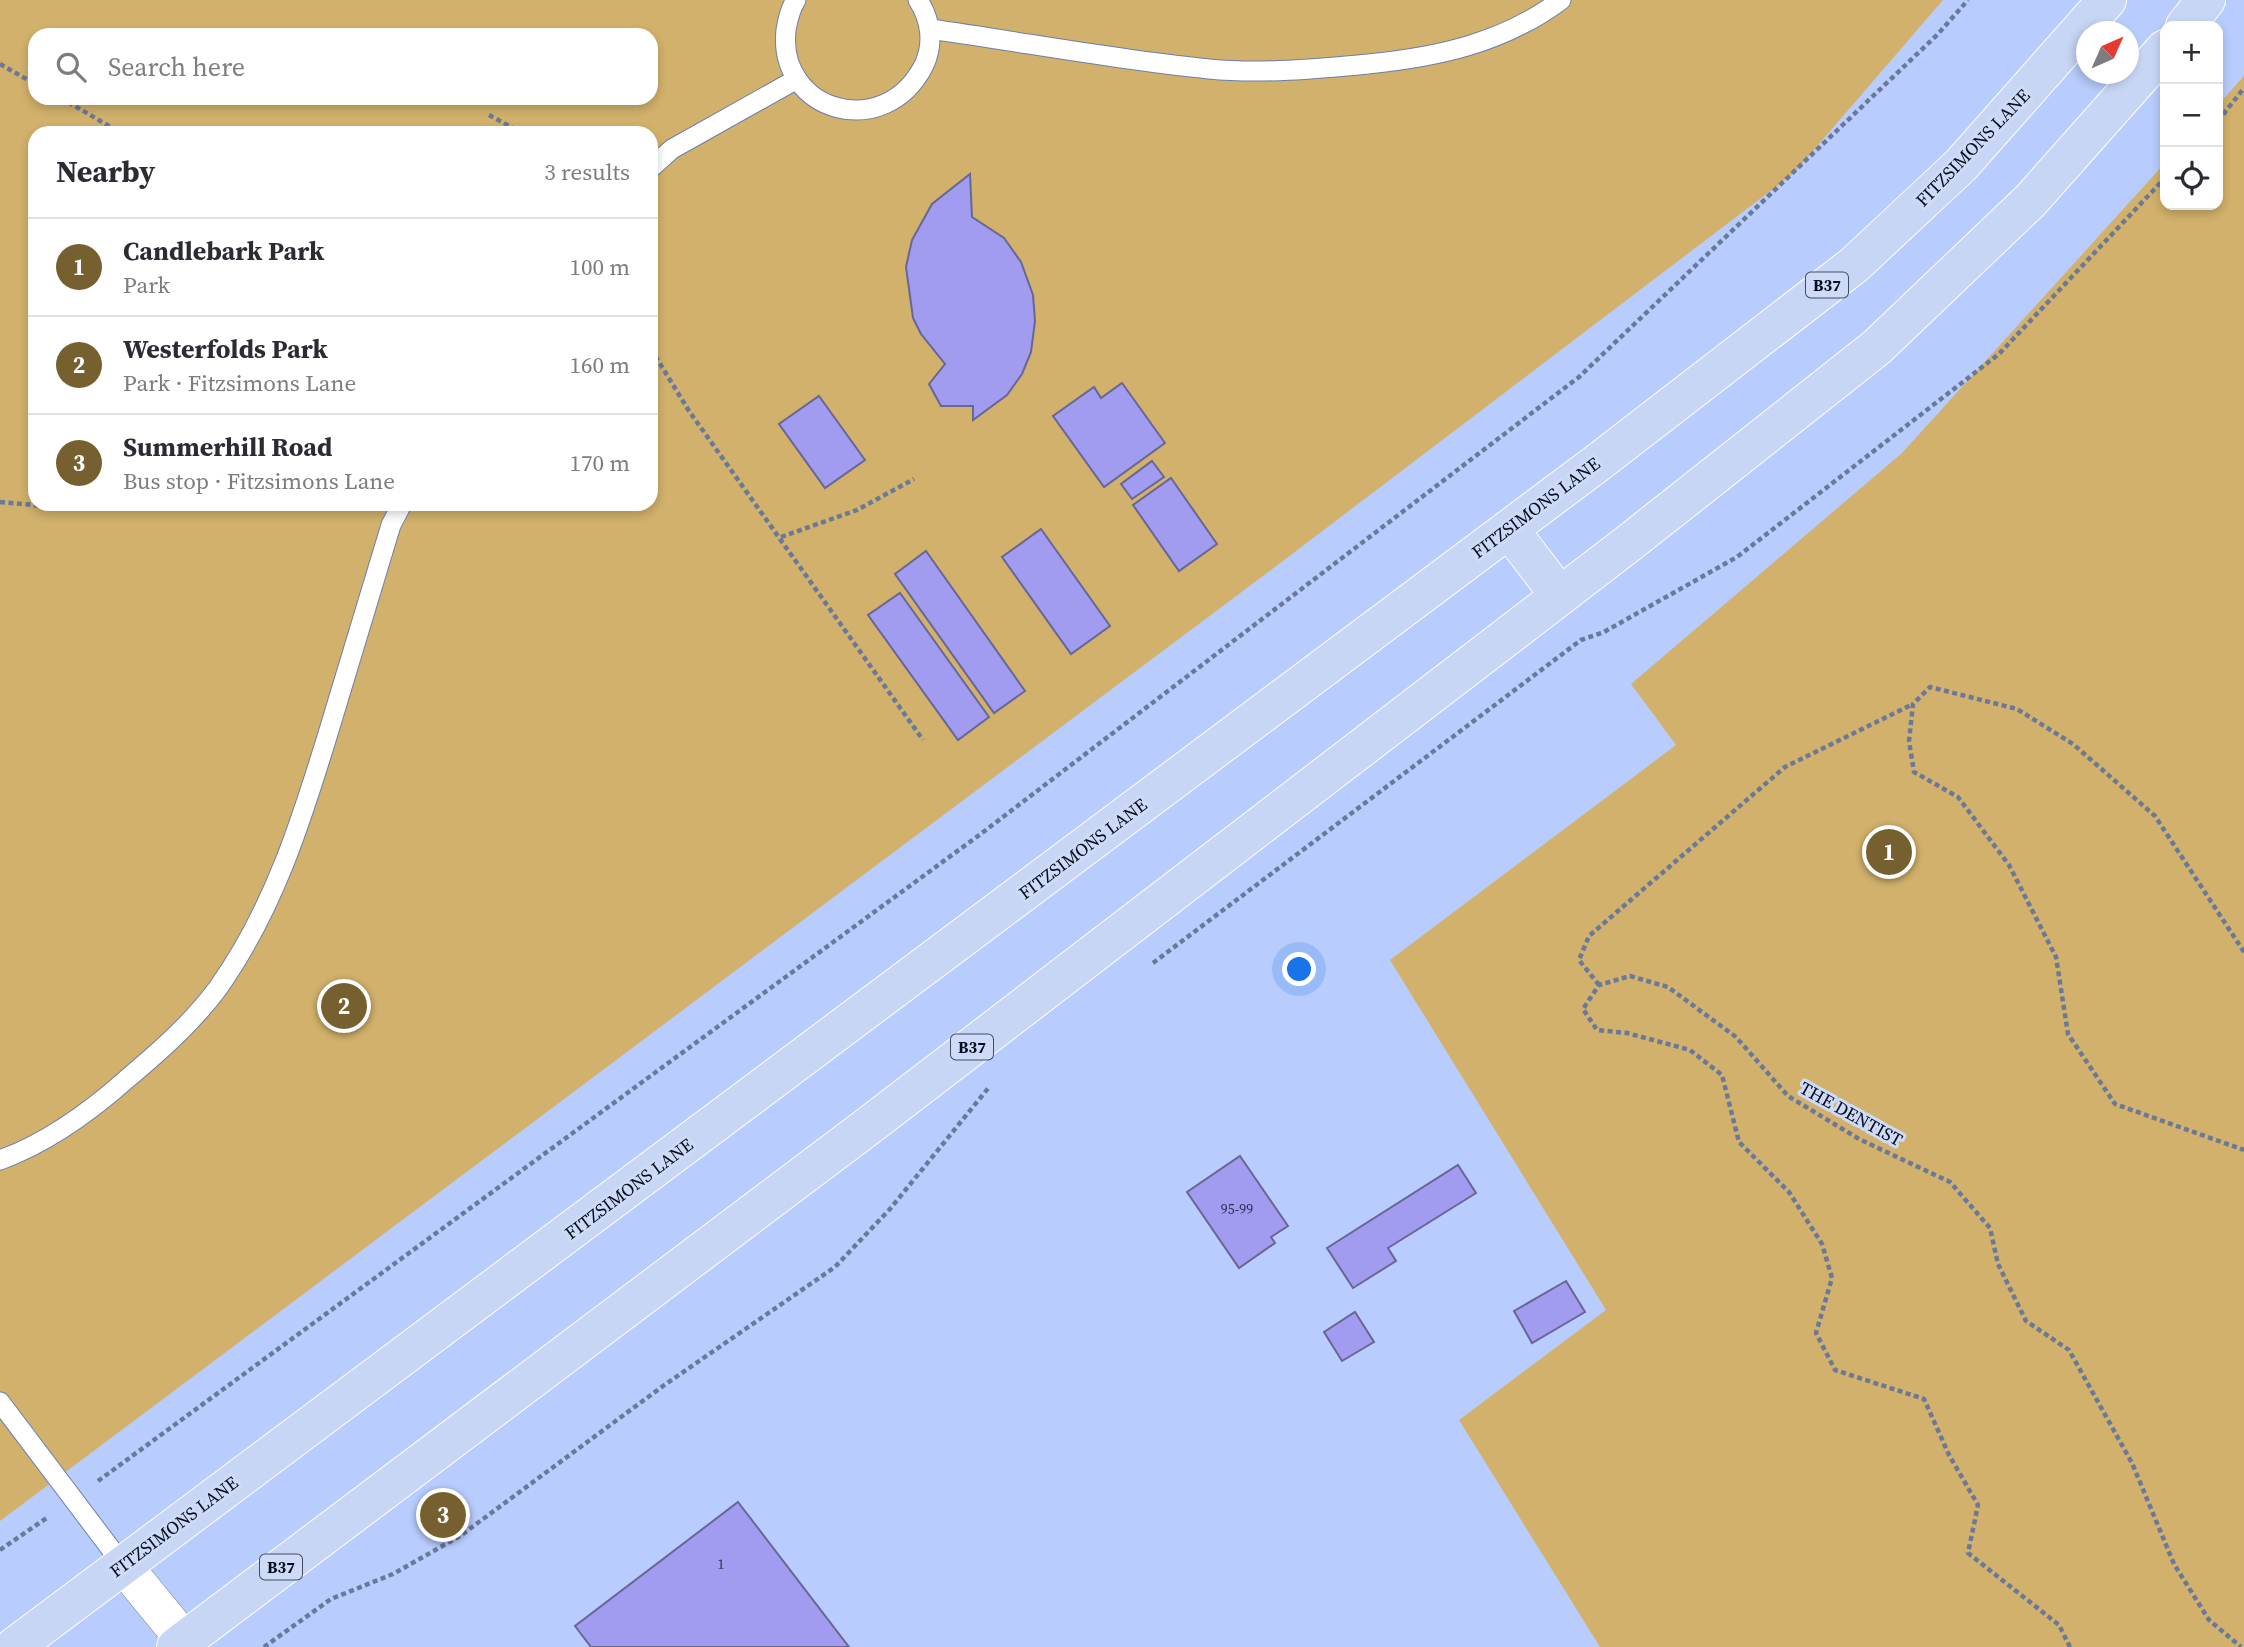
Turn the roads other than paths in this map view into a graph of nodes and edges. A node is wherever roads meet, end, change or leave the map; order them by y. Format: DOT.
graph roads {
  1 [pos="796,0"];
  2 [pos="918,0"];
  3 [pos="1562,0"];
  4 [pos="2107,0"];
  5 [pos="2206,0"];
  6 [pos="2189,21"];
  7 [pos="930,29"];
  8 [pos="2160,55"];
  9 [pos="797,79"];
  10 [pos="658,162"];
  11 [pos="398,511"];
  12 [pos="1509,529"];
  13 [pos="1560,596"];
  14 [pos="0,1160"];
  15 [pos="0,1402"];
  16 [pos="123,1565"];
  17 [pos="183,1645"];
  18 [pos="14,1647"];
  1 -- 9 [label="lane"];
  2 -- 7 [label="lane"];
  3 -- 7 [label="lane"];
  4 -- 12 [label="main road, FITZSIMONS LANE / B37"];
  5 -- 6 [label="main road"];
  7 -- 9 [label="lane"];
  8 -- 13 [label="main road, B37"];
  9 -- 10 [label="lane"];
  11 -- 14 [label="lane"];
  12 -- 13 [label="main road"];
  12 -- 16 [label="main road, FITZSIMONS LANE / B37"];
  13 -- 17 [label="main road, B37"];
  15 -- 16 [label="lane"];
  16 -- 17 [label="street"];
  16 -- 18 [label="main road, FITZSIMONS LANE / B37"];
}
